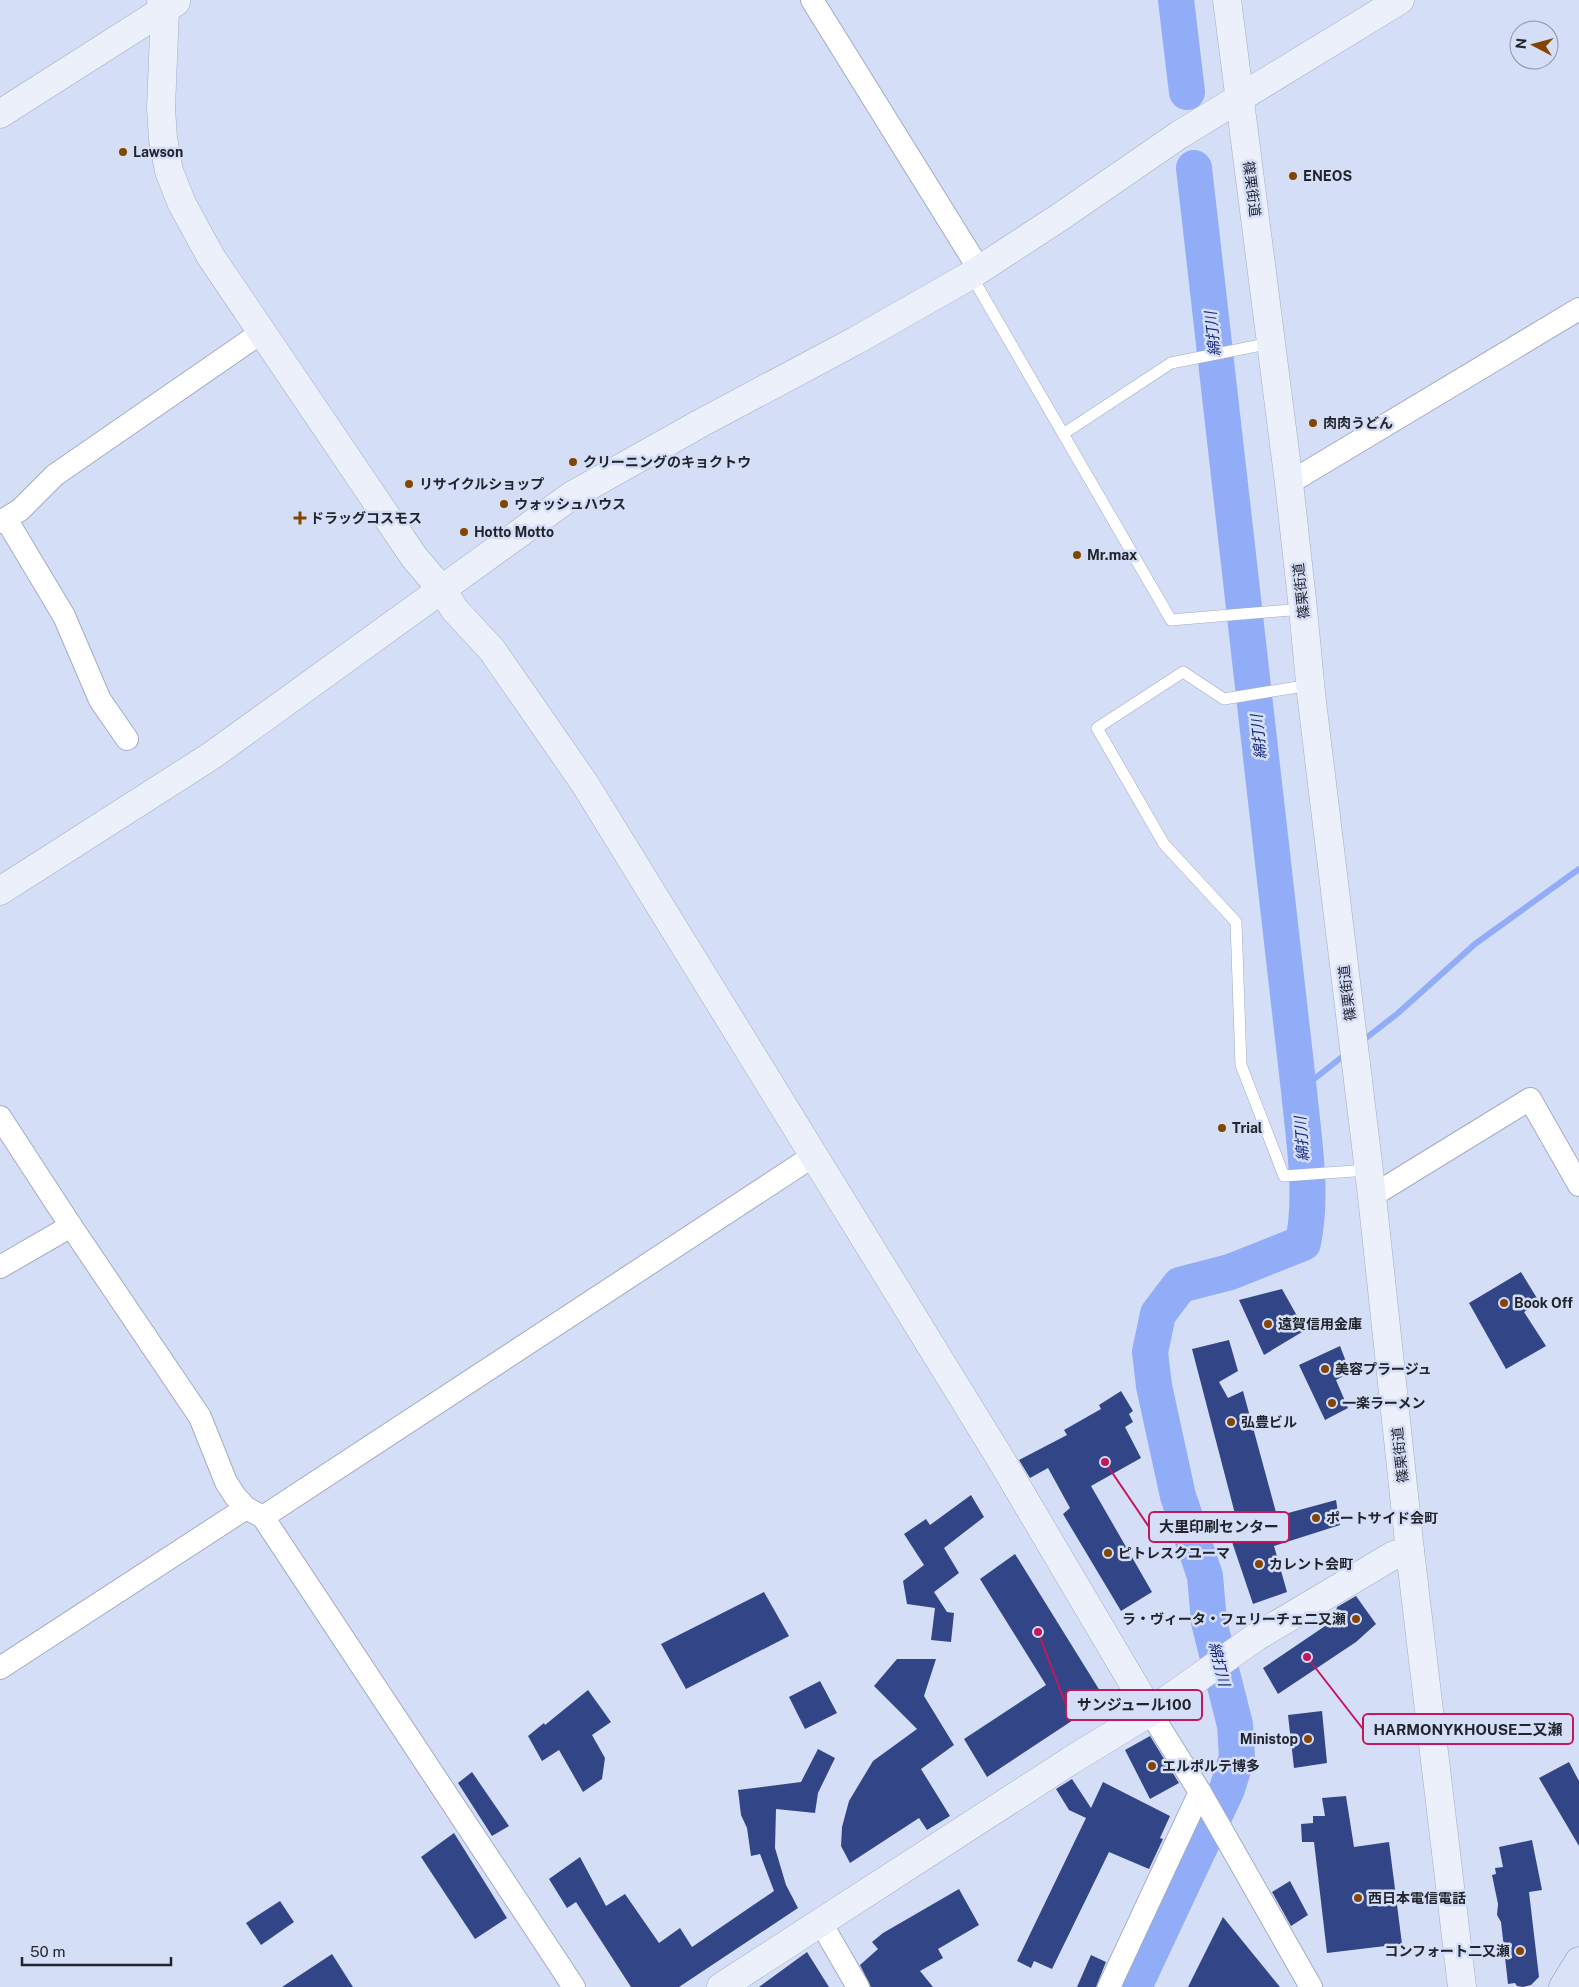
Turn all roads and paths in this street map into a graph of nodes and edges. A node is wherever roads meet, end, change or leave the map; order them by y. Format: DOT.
graph roads {
  1 [pos="812,0"];
  2 [pos="1227,0"];
  3 [pos="1400,0"];
  4 [pos="168,3"];
  5 [pos="1241,98"];
  6 [pos="0,114"];
  7 [pos="975,272"];
  8 [pos="1579,309"];
  9 [pos="262,332"];
  10 [pos="1271,343"];
  11 [pos="1063,434"];
  12 [pos="1288,483"];
  13 [pos="3,521"];
  14 [pos="442,590"];
  15 [pos="1303,609"];
  16 [pos="1310,685"];
  17 [pos="127,739"];
  18 [pos="0,891"];
  19 [pos="0,1117"];
  20 [pos="813,1156"];
  21 [pos="1368,1170"];
  22 [pos="1579,1185"];
  23 [pos="1372,1196"];
  24 [pos="71,1226"];
  25 [pos="0,1268"];
  26 [pos="254,1512"];
  27 [pos="1410,1551"];
  28 [pos="0,1668"];
  29 [pos="1150,1712"];
  30 [pos="1204,1800"];
  31 [pos="821,1923"];
  32 [pos="1579,1961"];
  33 [pos="574,1987"];
  34 [pos="721,1987"];
  35 [pos="858,1987"];
  36 [pos="1109,1987"];
  37 [pos="1311,1987"];
  38 [pos="1462,1987"];
  39 [pos="1563,1987"];
  1 -- 7 [label="street"];
  2 -- 5 [label="street, 篠栗街道"];
  3 -- 5 [label="street"];
  4 -- 6 [label="street"];
  4 -- 9 [label="street"];
  5 -- 7 [label="street"];
  5 -- 10 [label="street, 篠栗街道"];
  7 -- 11 [label="lane"];
  7 -- 14 [label="street"];
  8 -- 12 [label="street"];
  9 -- 13 [label="street"];
  9 -- 14 [label="street"];
  10 -- 11 [label="lane"];
  10 -- 12 [label="street, 篠栗街道"];
  11 -- 15 [label="lane"];
  12 -- 15 [label="street, 篠栗街道"];
  13 -- 17 [label="street"];
  14 -- 18 [label="street"];
  14 -- 20 [label="street"];
  15 -- 16 [label="street, 篠栗街道"];
  16 -- 21 [label="street, 篠栗街道"];
  16 -- 21 [label="lane"];
  19 -- 24 [label="street"];
  20 -- 26 [label="street"];
  20 -- 29 [label="street"];
  21 -- 23 [label="street, 篠栗街道"];
  22 -- 23 [label="street"];
  23 -- 27 [label="street, 篠栗街道"];
  24 -- 25 [label="street"];
  24 -- 26 [label="street"];
  26 -- 28 [label="street"];
  26 -- 33 [label="street"];
  27 -- 29 [label="street"];
  27 -- 38 [label="street, 篠栗街道"];
  29 -- 30 [label="street"];
  29 -- 31 [label="street"];
  30 -- 36 [label="street"];
  30 -- 37 [label="street"];
  31 -- 34 [label="street"];
  31 -- 35 [label="street"];
  32 -- 39 [label="main road"];
}
